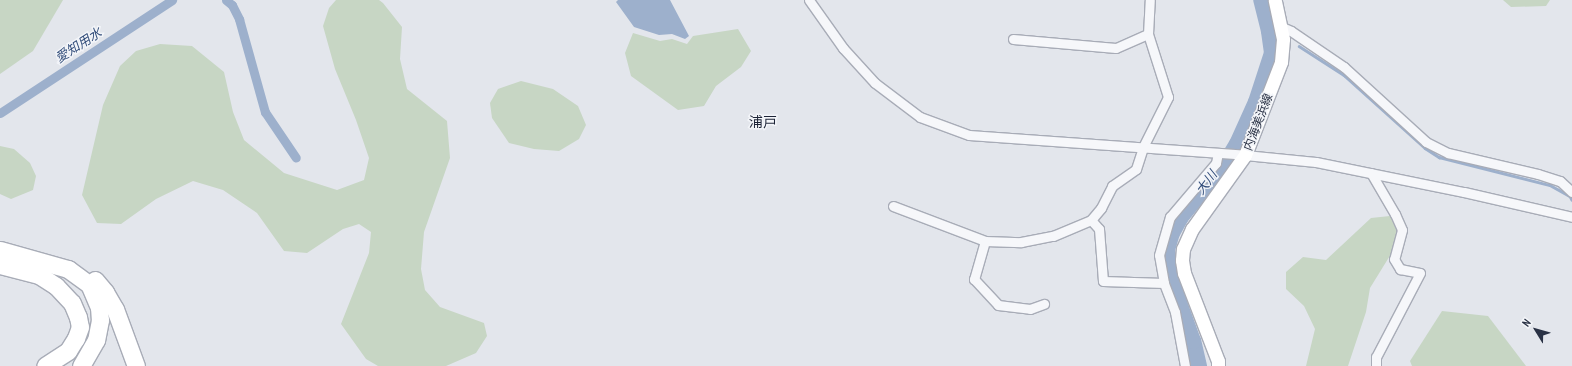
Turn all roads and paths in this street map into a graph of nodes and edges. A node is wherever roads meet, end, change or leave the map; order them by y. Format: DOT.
graph roads {
  1 [pos="809,0"];
  2 [pos="1150,0"];
  3 [pos="1275,0"];
  4 [pos="1280,26"];
  5 [pos="1148,34"];
  6 [pos="1013,39"];
  7 [pos="1143,147"];
  8 [pos="1221,153"];
  9 [pos="1242,155"];
  10 [pos="1371,173"];
  11 [pos="1572,192"];
  12 [pos="893,206"];
  13 [pos="1571,218"];
  14 [pos="1091,220"];
  15 [pos="985,241"];
  16 [pos="0,250"];
  17 [pos="0,264"];
  18 [pos="41,268"];
  19 [pos="1164,283"];
  20 [pos="1044,304"];
  21 [pos="1221,364"];
  22 [pos="45,366"];
  23 [pos="75,366"];
  24 [pos="81,366"];
  25 [pos="136,366"];
  26 [pos="1185,366"];
  27 [pos="1376,366"];
  1 -- 7 [label="street"];
  2 -- 5 [label="street"];
  3 -- 4 [label="main road, 内海美浜線"];
  4 -- 9 [label="main road, 内海美浜線"];
  4 -- 11 [label="street"];
  5 -- 6 [label="street"];
  5 -- 7 [label="street"];
  7 -- 8 [label="street"];
  7 -- 14 [label="street"];
  8 -- 9 [label="street"];
  8 -- 19 [label="street"];
  9 -- 10 [label="street"];
  9 -- 21 [label="main road, 内海美浜線"];
  10 -- 13 [label="street"];
  10 -- 27 [label="street"];
  12 -- 15 [label="street"];
  14 -- 15 [label="street"];
  14 -- 19 [label="street"];
  15 -- 20 [label="street"];
  16 -- 18 [label="highway"];
  17 -- 18 [label="highway"];
  18 -- 22 [label="highway"];
  18 -- 23 [label="highway"];
  18 -- 24 [label="highway"];
  18 -- 25 [label="highway"];
  19 -- 26 [label="street"];
}
